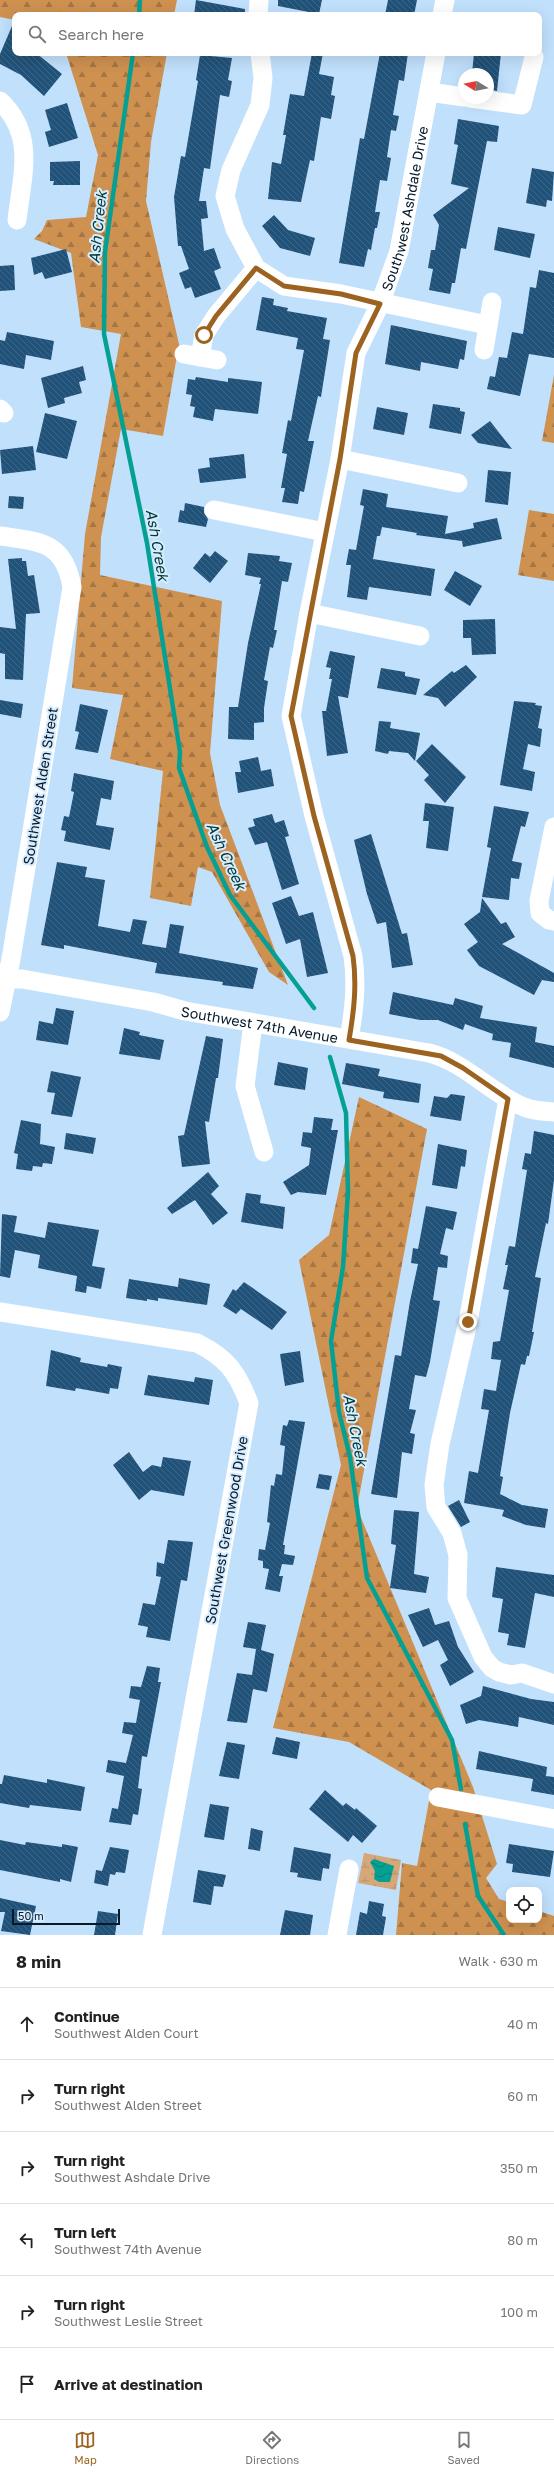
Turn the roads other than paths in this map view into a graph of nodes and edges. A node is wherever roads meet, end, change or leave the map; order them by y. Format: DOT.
graph roads {
  1 [pos="259,0"];
  2 [pos="445,0"];
  3 [pos="258,12"];
  4 [pos="443,12"];
  5 [pos="260,56"];
  6 [pos="435,56"];
  7 [pos="534,57"];
  8 [pos="429,92"];
  9 [pos="458,96"];
  10 [pos="0,101"];
  11 [pos="494,101"];
  12 [pos="17,220"];
  13 [pos="256,268"];
  14 [pos="492,302"];
  15 [pos="380,304"];
  16 [pos="487,325"];
  17 [pos="484,350"];
  18 [pos="200,357"];
  19 [pos="340,459"];
  20 [pos="458,484"];
  21 [pos="214,510"];
  22 [pos="325,532"];
  23 [pos="0,536"];
  24 [pos="309,613"];
  25 [pos="420,636"];
  26 [pos="554,827"];
  27 [pos="547,917"];
  28 [pos="3,979"];
  29 [pos="0,1012"];
  30 [pos="253,1023"];
  31 [pos="349,1040"];
  32 [pos="508,1099"];
  33 [pos="554,1112"];
  34 [pos="264,1152"];
  35 [pos="0,1312"];
  36 [pos="554,1684"];
  37 [pos="438,1797"];
  38 [pos="554,1819"];
  39 [pos="349,1869"];
  40 [pos="152,1935"];
  41 [pos="337,1935"];
  1 -- 3 [label="street"];
  2 -- 4 [label="street"];
  5 -- 13 [label="street"];
  6 -- 8 [label="street, Southwest Ashdale Drive"];
  7 -- 11 [label="street"];
  8 -- 9 [label="street"];
  8 -- 15 [label="street, Southwest Ashdale Drive"];
  10 -- 12 [label="street"];
  13 -- 15 [label="street"];
  13 -- 18 [label="street"];
  14 -- 16 [label="street"];
  15 -- 16 [label="street"];
  15 -- 19 [label="street, Southwest Ashdale Drive"];
  16 -- 17 [label="street"];
  19 -- 20 [label="street"];
  19 -- 22 [label="street, Southwest Ashdale Drive"];
  21 -- 22 [label="street"];
  22 -- 24 [label="street, Southwest Ashdale Drive"];
  23 -- 28 [label="street, Southwest Alden Street"];
  24 -- 25 [label="street"];
  24 -- 31 [label="street, Southwest Ashdale Drive"];
  26 -- 27 [label="street"];
  28 -- 29 [label="street, Southwest Alden Street"];
  28 -- 30 [label="street, Southwest 74th Avenue"];
  30 -- 31 [label="street, Southwest 74th Avenue"];
  30 -- 34 [label="street"];
  31 -- 32 [label="street, Southwest 74th Avenue"];
  32 -- 33 [label="street, Southwest 74th Avenue"];
  32 -- 36 [label="street"];
  35 -- 40 [label="street, Southwest Greenwood Drive"];
  37 -- 38 [label="street"];
  39 -- 41 [label="street"];
}
